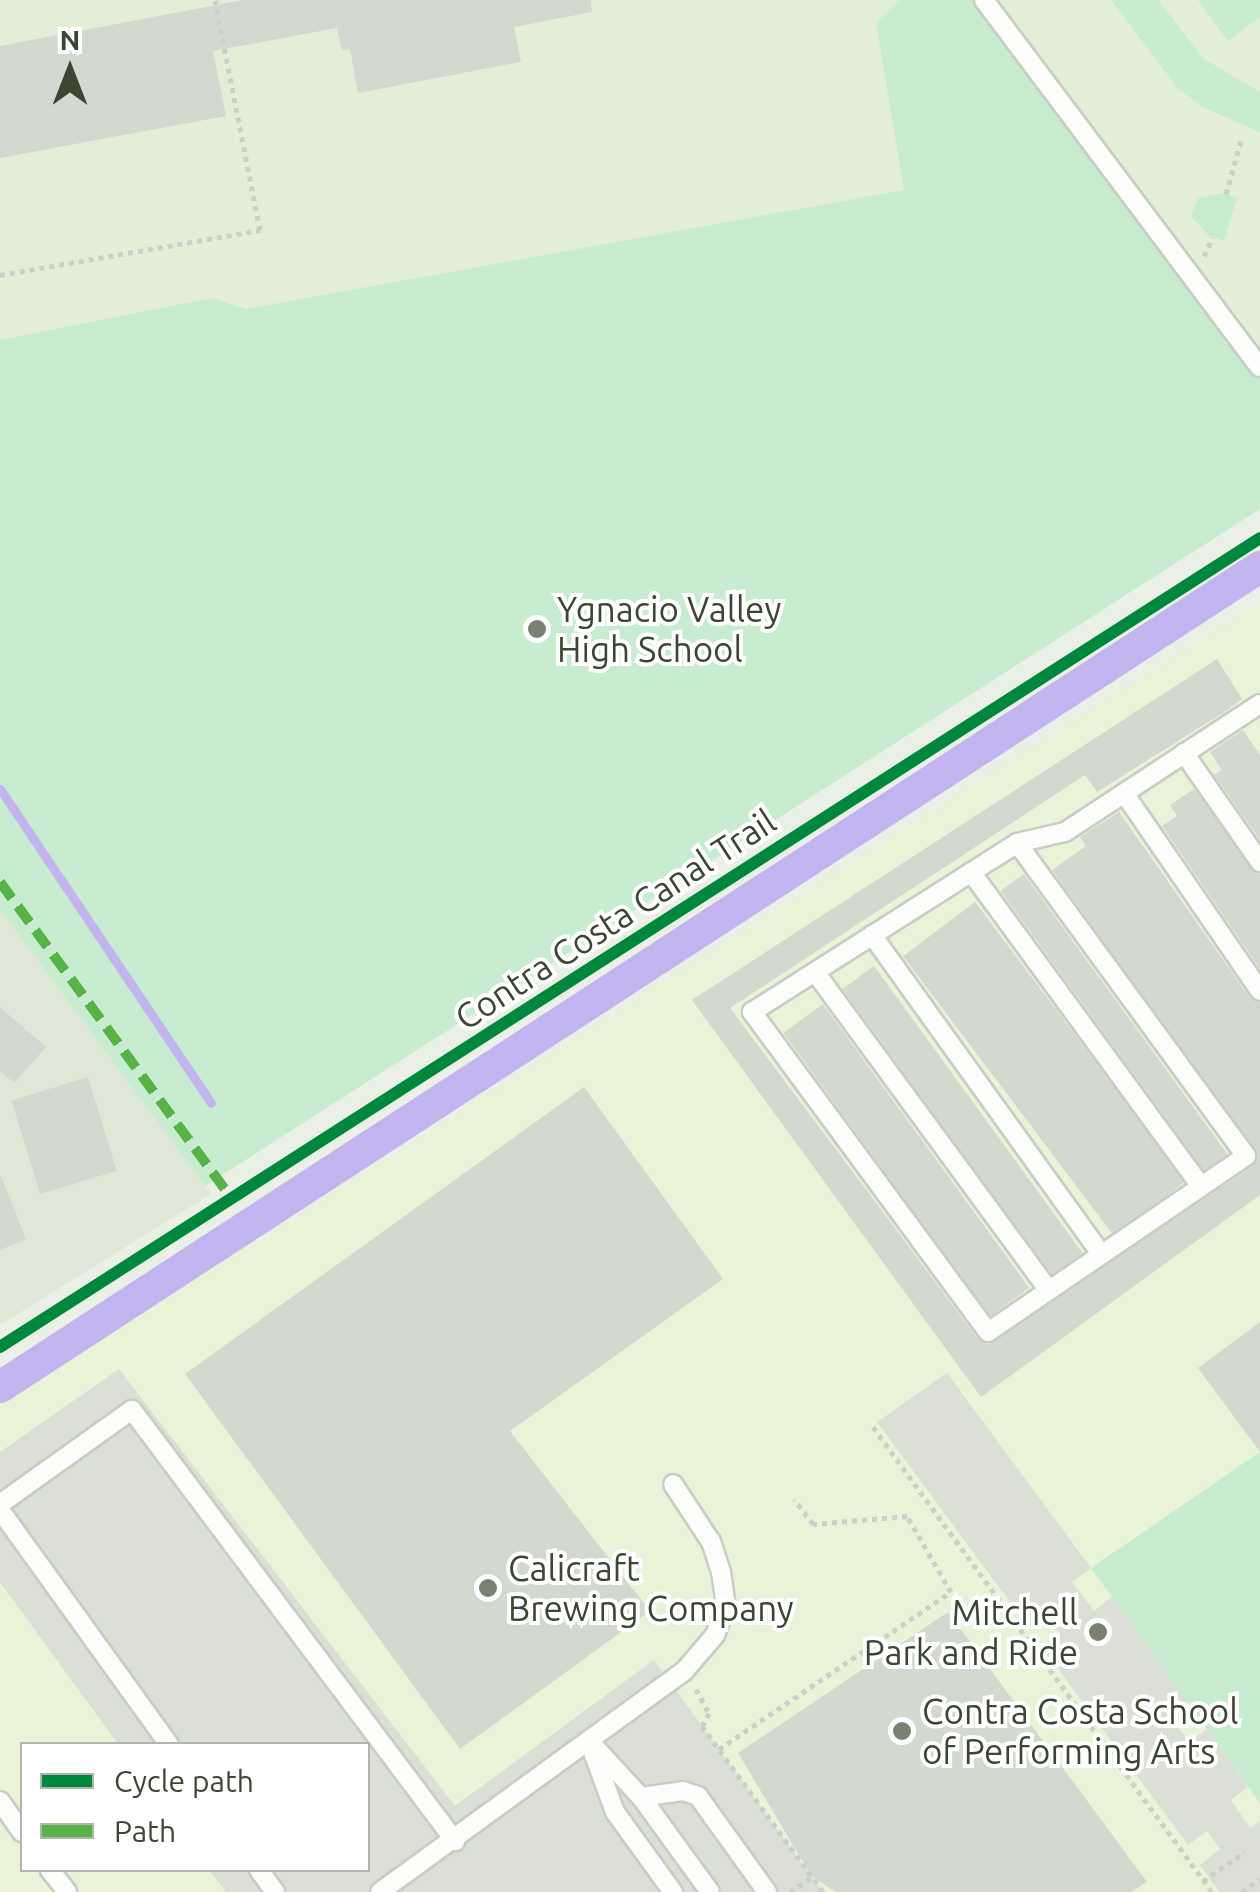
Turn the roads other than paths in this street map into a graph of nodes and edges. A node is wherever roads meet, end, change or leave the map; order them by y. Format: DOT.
graph roads {
  1 [pos="984,0"];
  2 [pos="1260,367"];
  3 [pos="1254,708"];
  4 [pos="1260,729"];
  5 [pos="1184,753"];
  6 [pos="1124,793"];
  7 [pos="1017,843"];
  8 [pos="1260,862"];
  9 [pos="972,872"];
  10 [pos="872,935"];
  11 [pos="815,972"];
  12 [pos="1260,991"];
  13 [pos="1201,1186"];
  14 [pos="1101,1254"];
  15 [pos="1049,1290"];
  16 [pos="673,1484"];
  17 [pos="0,1507"];
  18 [pos="168,1742"];
  19 [pos="590,1742"];
  20 [pos="641,1797"];
  21 [pos="0,1801"];
  22 [pos="20,1829"];
  23 [pos="455,1841"];
  24 [pos="52,1872"];
  25 [pos="67,1892"];
  26 [pos="380,1892"];
  27 [pos="673,1892"];
  28 [pos="710,1892"];
  29 [pos="767,1892"];
  1 -- 2 [label="lane"];
  3 -- 4 [label="lane"];
  3 -- 5 [label="lane"];
  5 -- 6 [label="lane"];
  5 -- 8 [label="lane"];
  6 -- 7 [label="lane"];
  6 -- 12 [label="lane"];
  7 -- 9 [label="lane"];
  7 -- 13 [label="lane"];
  9 -- 10 [label="lane"];
  9 -- 13 [label="lane"];
  10 -- 11 [label="lane"];
  10 -- 14 [label="lane"];
  11 -- 15 [label="lane"];
  11 -- 15 [label="lane"];
  13 -- 14 [label="lane"];
  14 -- 15 [label="lane"];
  16 -- 19 [label="lane"];
  17 -- 18 [label="lane"];
  17 -- 23 [label="lane"];
  19 -- 20 [label="lane"];
  19 -- 23 [label="lane"];
  19 -- 27 [label="lane"];
  20 -- 28 [label="lane"];
  20 -- 29 [label="lane"];
  21 -- 22 [label="lane"];
  23 -- 26 [label="lane"];
  24 -- 25 [label="lane"];
}
